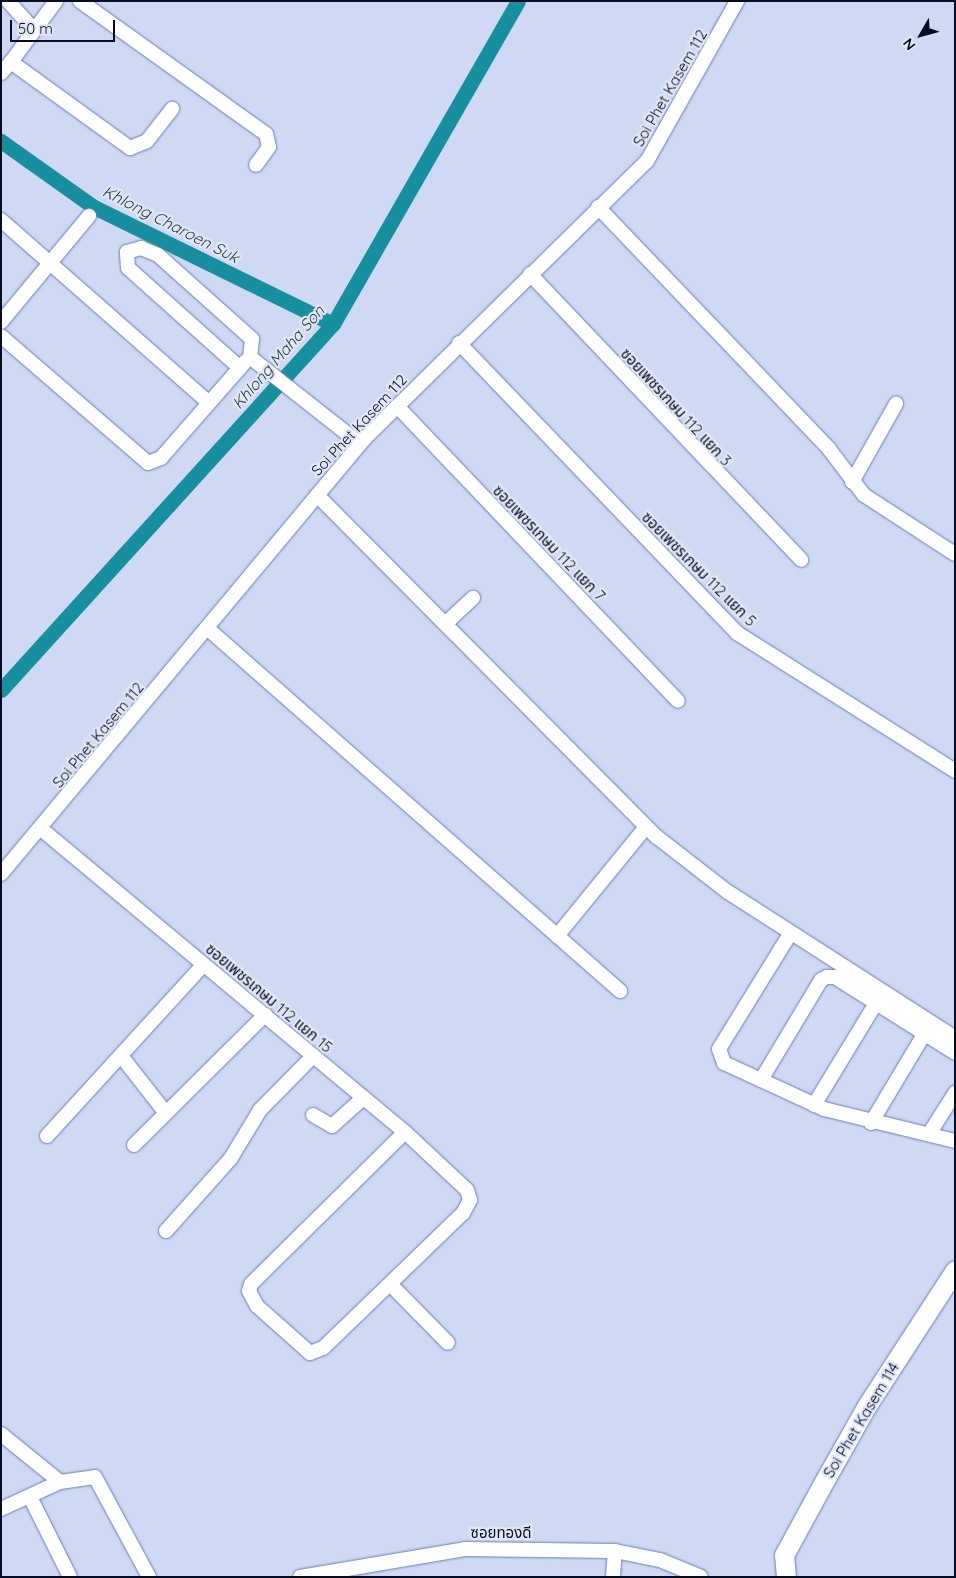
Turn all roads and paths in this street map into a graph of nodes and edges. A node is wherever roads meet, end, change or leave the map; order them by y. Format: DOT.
graph roads {
  1 [pos="8,1"];
  2 [pos="56,1"];
  3 [pos="80,1"];
  4 [pos="737,1"];
  5 [pos="34,30"];
  6 [pos="11,62"];
  7 [pos="1,73"];
  8 [pos="172,109"];
  9 [pos="256,165"];
  10 [pos="598,207"];
  11 [pos="89,216"];
  12 [pos="1,220"];
  13 [pos="51,263"];
  14 [pos="530,274"];
  15 [pos="1,322"];
  16 [pos="1,336"];
  17 [pos="459,343"];
  18 [pos="254,360"];
  19 [pos="240,368"];
  20 [pos="208,402"];
  21 [pos="896,404"];
  22 [pos="397,406"];
  23 [pos="360,444"];
  24 [pos="852,482"];
  25 [pos="317,495"];
  26 [pos="955,554"];
  27 [pos="801,560"];
  28 [pos="473,598"];
  29 [pos="446,624"];
  30 [pos="207,628"];
  31 [pos="678,701"];
  32 [pos="955,770"];
  33 [pos="646,827"];
  34 [pos="40,828"];
  35 [pos="1,874"];
  36 [pos="790,934"];
  37 [pos="557,936"];
  38 [pos="202,965"];
  39 [pos="620,991"];
  40 [pos="876,1003"];
  41 [pos="265,1015"];
  42 [pos="928,1029"];
  43 [pos="955,1038"];
  44 [pos="955,1053"];
  45 [pos="313,1056"];
  46 [pos="122,1057"];
  47 [pos="761,1080"];
  48 [pos="955,1093"];
  49 [pos="362,1099"];
  50 [pos="814,1105"];
  51 [pos="165,1112"];
  52 [pos="313,1115"];
  53 [pos="870,1124"];
  54 [pos="405,1132"];
  55 [pos="929,1134"];
  56 [pos="47,1136"];
  57 [pos="955,1141"];
  58 [pos="134,1145"];
  59 [pos="166,1231"];
  60 [pos="955,1270"];
  61 [pos="391,1285"];
  62 [pos="448,1343"];
  63 [pos="1,1434"];
  64 [pos="60,1482"];
  65 [pos="30,1497"];
  66 [pos="1,1509"];
  67 [pos="616,1551"];
  68 [pos="784,1555"];
  69 [pos="70,1577"];
  70 [pos="148,1577"];
  71 [pos="300,1577"];
  72 [pos="613,1577"];
  73 [pos="701,1577"];
  74 [pos="775,1577"];
  75 [pos="786,1577"];
  1 -- 5 [label="street"];
  2 -- 5 [label="street"];
  3 -- 9 [label="street"];
  4 -- 10 [label="street, Soi Phet Kasem 112"];
  5 -- 6 [label="street"];
  6 -- 7 [label="street"];
  6 -- 8 [label="street"];
  10 -- 14 [label="street, Soi Phet Kasem 112"];
  10 -- 24 [label="street"];
  11 -- 13 [label="street"];
  12 -- 13 [label="street"];
  13 -- 15 [label="street"];
  13 -- 20 [label="street"];
  14 -- 17 [label="street, Soi Phet Kasem 112"];
  14 -- 27 [label="street, ซอยเพชรเกษม 112 แยก 3"];
  16 -- 20 [label="street"];
  17 -- 22 [label="street, Soi Phet Kasem 112"];
  17 -- 32 [label="street, ซอยเพชรเกษม 112 แยก 5"];
  18 -- 19 [label="street"];
  18 -- 19 [label="street"];
  18 -- 23 [label="street"];
  19 -- 20 [label="street"];
  21 -- 24 [label="street"];
  22 -- 23 [label="street, Soi Phet Kasem 112"];
  22 -- 31 [label="street, ซอยเพชรเกษม 112 แยก 7"];
  23 -- 25 [label="street, Soi Phet Kasem 112"];
  24 -- 26 [label="street"];
  25 -- 29 [label="street"];
  25 -- 30 [label="street, Soi Phet Kasem 112"];
  28 -- 29 [label="street"];
  29 -- 33 [label="street"];
  30 -- 34 [label="street, Soi Phet Kasem 112"];
  30 -- 37 [label="street"];
  33 -- 36 [label="street"];
  33 -- 37 [label="street"];
  34 -- 35 [label="street, Soi Phet Kasem 112"];
  34 -- 38 [label="street, ซอยเพชรเกษม 112 แยก 15"];
  36 -- 42 [label="street"];
  36 -- 47 [label="street"];
  37 -- 39 [label="street"];
  38 -- 41 [label="street, ซอยเพชรเกษม 112 แยก 15"];
  38 -- 46 [label="street"];
  40 -- 42 [label="street"];
  40 -- 47 [label="street"];
  40 -- 50 [label="street"];
  41 -- 45 [label="street, ซอยเพชรเกษม 112 แยก 15"];
  41 -- 51 [label="street"];
  42 -- 43 [label="street"];
  42 -- 44 [label="street"];
  42 -- 53 [label="street"];
  45 -- 49 [label="street, ซอยเพชรเกษม 112 แยก 15"];
  45 -- 59 [label="street"];
  46 -- 51 [label="street"];
  46 -- 56 [label="street"];
  47 -- 50 [label="street"];
  48 -- 55 [label="street"];
  49 -- 52 [label="street"];
  49 -- 54 [label="street, ซอยเพชรเกษม 112 แยก 15"];
  50 -- 53 [label="street"];
  51 -- 58 [label="street"];
  53 -- 55 [label="street"];
  54 -- 61 [label="street, ซอยเพชรเกษม 112 แยก 15"];
  54 -- 61 [label="street"];
  55 -- 57 [label="street"];
  60 -- 68 [label="street, Soi Phet Kasem 114"];
  61 -- 62 [label="street"];
  63 -- 64 [label="street"];
  64 -- 65 [label="street"];
  64 -- 70 [label="street"];
  65 -- 66 [label="street"];
  65 -- 69 [label="street"];
  67 -- 71 [label="street, ซอยทองดี"];
  67 -- 72 [label="street"];
  67 -- 73 [label="street, ซอยทองดี"];
  68 -- 74 [label="street"];
  68 -- 75 [label="street"];
}
